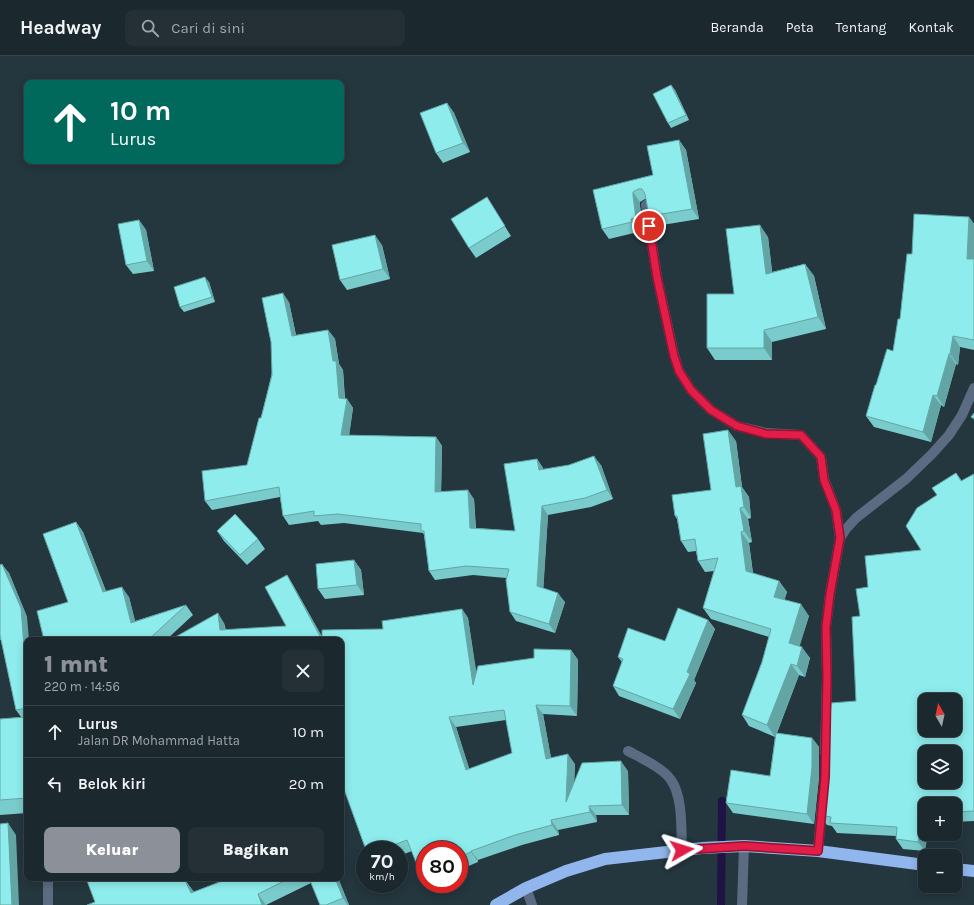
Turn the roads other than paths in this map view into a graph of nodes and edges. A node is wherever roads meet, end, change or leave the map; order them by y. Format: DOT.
graph roads {
  1 [pos="646,205"];
  2 [pos="974,388"];
  3 [pos="840,538"];
  4 [pos="628,751"];
  5 [pos="825,762"];
  6 [pos="823,792"];
  7 [pos="741,846"];
  8 [pos="682,850"];
  9 [pos="818,851"];
  10 [pos="918,864"];
  11 [pos="962,870"];
  12 [pos="974,871"];
  13 [pos="48,881"];
  14 [pos="526,888"];
  15 [pos="48,905"];
  16 [pos="496,905"];
  17 [pos="532,905"];
  18 [pos="742,905"];
  1 -- 3 [label="street"];
  2 -- 3 [label="street"];
  3 -- 5 [label="street"];
  4 -- 8 [label="street"];
  6 -- 9 [label="street"];
  7 -- 8 [label="highway"];
  7 -- 9 [label="highway"];
  7 -- 18 [label="street"];
  8 -- 14 [label="highway"];
  9 -- 10 [label="highway"];
  11 -- 12 [label="highway"];
  13 -- 15 [label="street"];
  14 -- 16 [label="highway"];
  14 -- 17 [label="street"];
}
